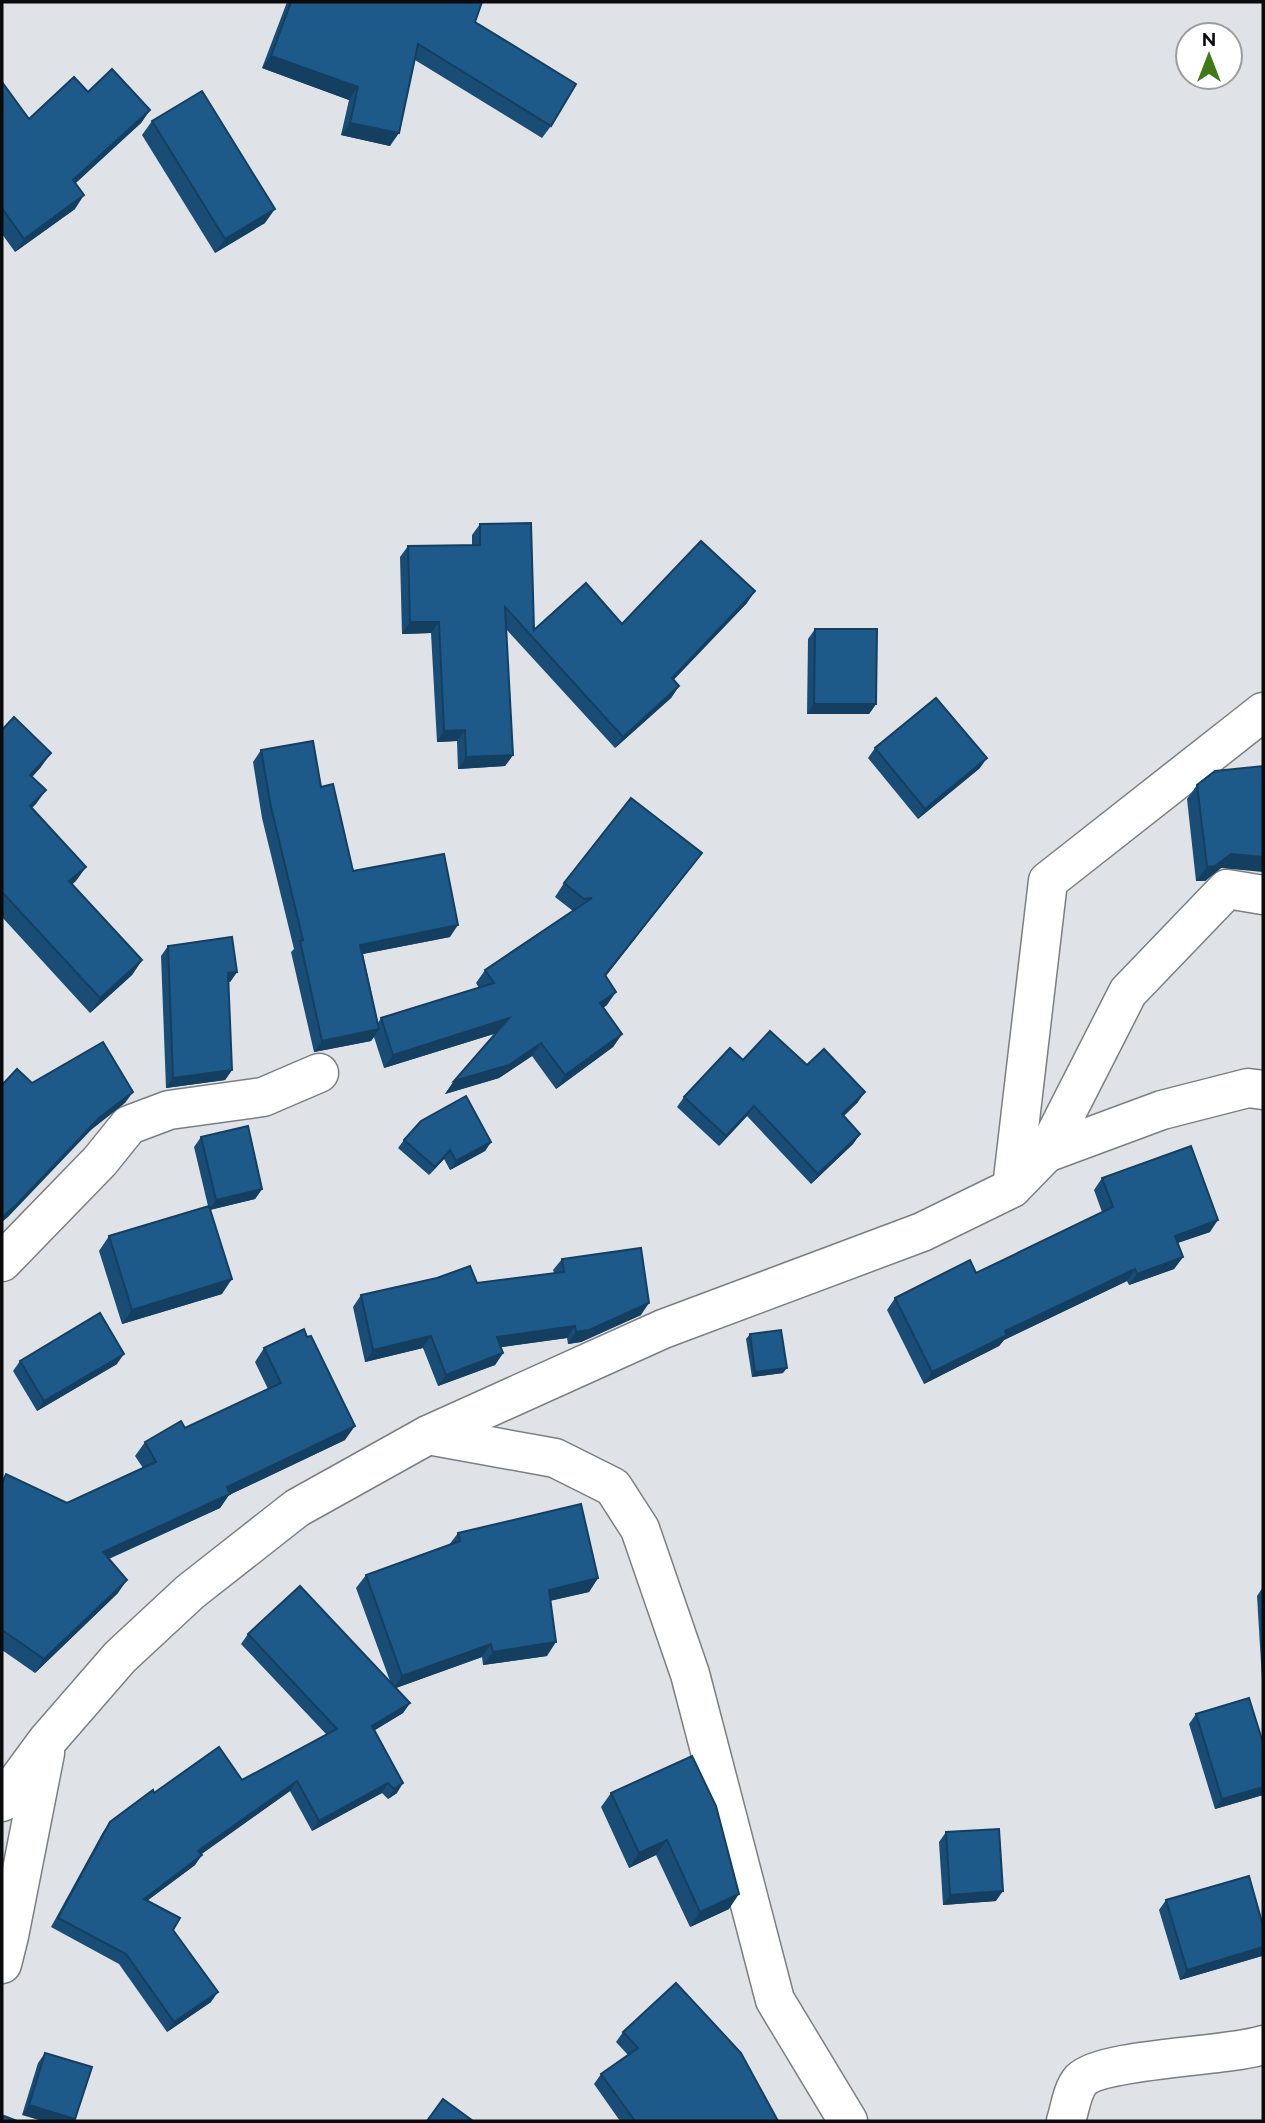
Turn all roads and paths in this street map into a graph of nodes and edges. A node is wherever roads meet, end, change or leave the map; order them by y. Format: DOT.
graph roads {
  1 [pos="1263,712"];
  2 [pos="1263,895"];
  3 [pos="319,1073"];
  4 [pos="1263,1090"];
  5 [pos="1046,1153"];
  6 [pos="1012,1188"];
  7 [pos="2,1262"];
  8 [pos="428,1435"];
  9 [pos="47,1741"];
  10 [pos="2,1802"];
  11 [pos="2,1964"];
  12 [pos="1263,2045"];
  13 [pos="848,2121"];
  14 [pos="1066,2121"];
  1 -- 6 [label="street"];
  2 -- 5 [label="street"];
  3 -- 7 [label="street"];
  4 -- 5 [label="street"];
  5 -- 6 [label="street"];
  6 -- 8 [label="street"];
  8 -- 9 [label="street"];
  8 -- 13 [label="street"];
  9 -- 10 [label="street"];
  9 -- 11 [label="street"];
  12 -- 14 [label="street"];
}
